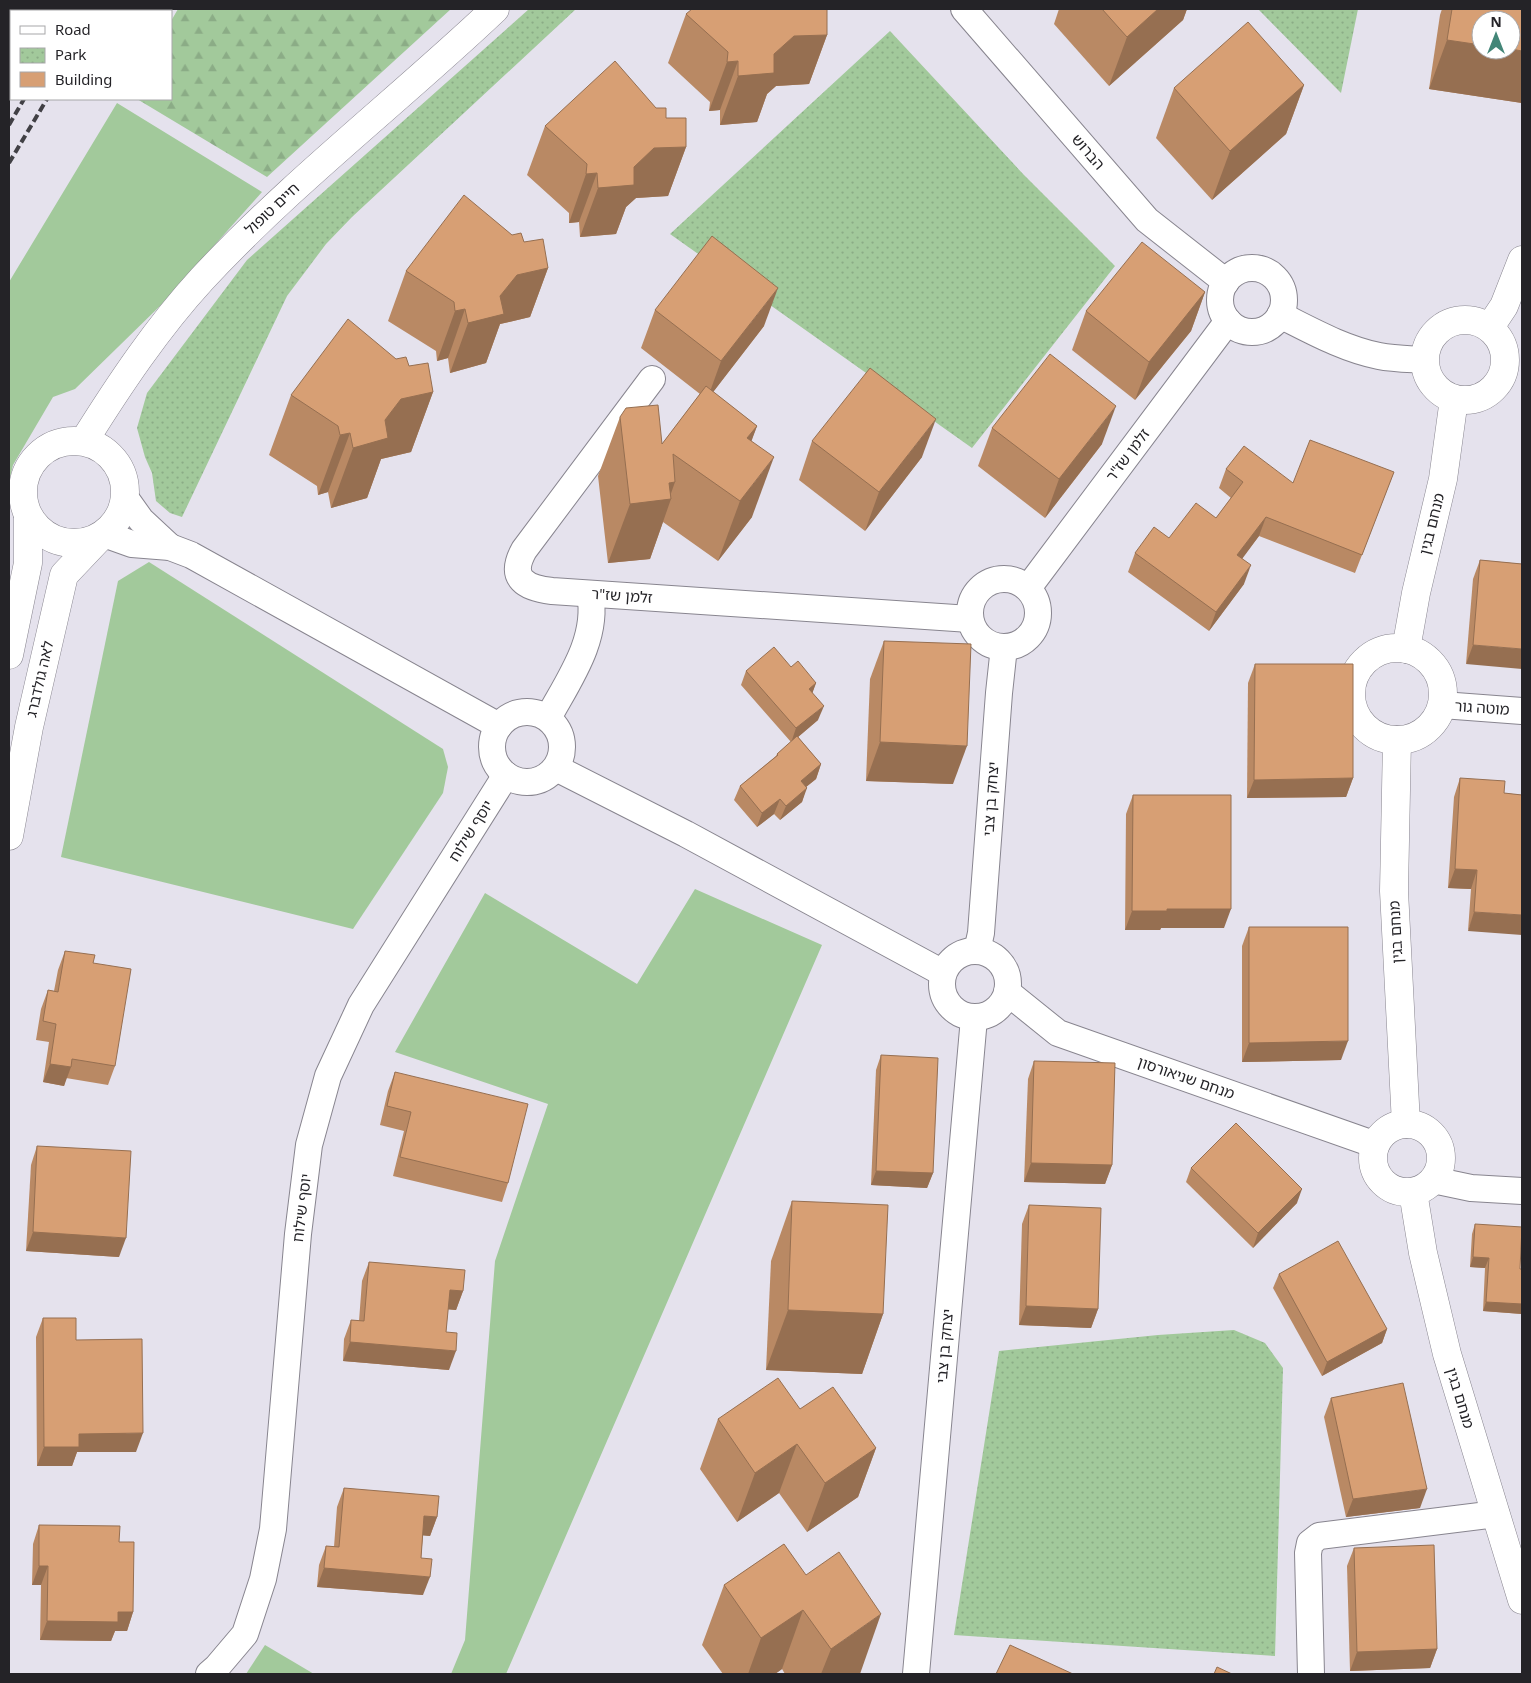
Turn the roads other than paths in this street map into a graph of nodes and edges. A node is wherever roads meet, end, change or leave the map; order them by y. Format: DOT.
graph roads {
  1 [pos="495,9"];
  2 [pos="964,9"];
  3 [pos="1522,260"];
  4 [pos="1226,282"];
  5 [pos="1280,315"];
  6 [pos="1228,321"];
  7 [pos="1490,327"];
  8 [pos="1425,360"];
  9 [pos="652,379"];
  10 [pos="1454,399"];
  11 [pos="84,441"];
  12 [pos="126,500"];
  13 [pos="28,516"];
  14 [pos="102,535"];
  15 [pos="170,547"];
  16 [pos="1028,588"];
  17 [pos="590,594"];
  18 [pos="970,618"];
  19 [pos="1004,647"];
  20 [pos="1406,649"];
  21 [pos="9,655"];
  22 [pos="1442,705"];
  23 [pos="1522,711"];
  24 [pos="548,718"];
  25 [pos="499,726"];
  26 [pos="1397,740"];
  27 [pos="556,768"];
  28 [pos="506,775"];
  29 [pos="9,836"];
  30 [pos="977,951"];
  31 [pos="943,973"];
  32 [pos="1007,992"];
  33 [pos="974,1018"];
  34 [pos="1406,1124"];
  35 [pos="1376,1145"];
  36 [pos="1423,1186"];
  37 [pos="1522,1191"];
  38 [pos="1496,1514"];
  39 [pos="1522,1600"];
  40 [pos="208,1674"];
  41 [pos="916,1674"];
  42 [pos="1311,1674"];
  1 -- 11 [label="street, חיים טופול"];
  2 -- 4 [label="street, הברוש"];
  3 -- 7 [label="street"];
  4 -- 5 [label="street"];
  4 -- 6 [label="street"];
  5 -- 6 [label="street"];
  5 -- 8 [label="street"];
  6 -- 16 [label="street, זלמן שז\"ר"];
  7 -- 8 [label="street"];
  7 -- 10 [label="street"];
  8 -- 10 [label="street"];
  9 -- 17 [label="street, זלמן שז\"ר"];
  10 -- 20 [label="street, מנחם בגין"];
  11 -- 12 [label="street"];
  11 -- 13 [label="street"];
  12 -- 14 [label="street"];
  12 -- 15 [label="street"];
  13 -- 14 [label="street"];
  13 -- 21 [label="street"];
  14 -- 15 [label="street"];
  14 -- 29 [label="street, לאה גולדברג"];
  15 -- 25 [label="street"];
  16 -- 18 [label="street"];
  16 -- 19 [label="street"];
  17 -- 18 [label="street, זלמן שז\"ר"];
  17 -- 24 [label="street"];
  18 -- 19 [label="street"];
  19 -- 30 [label="street, יצחק בן צבי"];
  20 -- 22 [label="street"];
  20 -- 26 [label="street"];
  22 -- 23 [label="street, מוטה גור"];
  22 -- 26 [label="street"];
  24 -- 25 [label="street"];
  24 -- 27 [label="street"];
  25 -- 28 [label="street"];
  26 -- 34 [label="street, מנחם בגין"];
  27 -- 28 [label="street"];
  27 -- 31 [label="street"];
  28 -- 40 [label="street, יוסף שילוח"];
  30 -- 31 [label="street"];
  30 -- 32 [label="street"];
  31 -- 33 [label="street"];
  32 -- 33 [label="street"];
  32 -- 35 [label="street, מנחם שניאורסון"];
  33 -- 41 [label="street, יצחק בן צבי"];
  34 -- 35 [label="street"];
  34 -- 36 [label="street"];
  35 -- 36 [label="street"];
  36 -- 37 [label="street"];
  36 -- 38 [label="street, מנחם בגין"];
  38 -- 39 [label="street, מנחם בגין"];
  38 -- 42 [label="street"];
}
